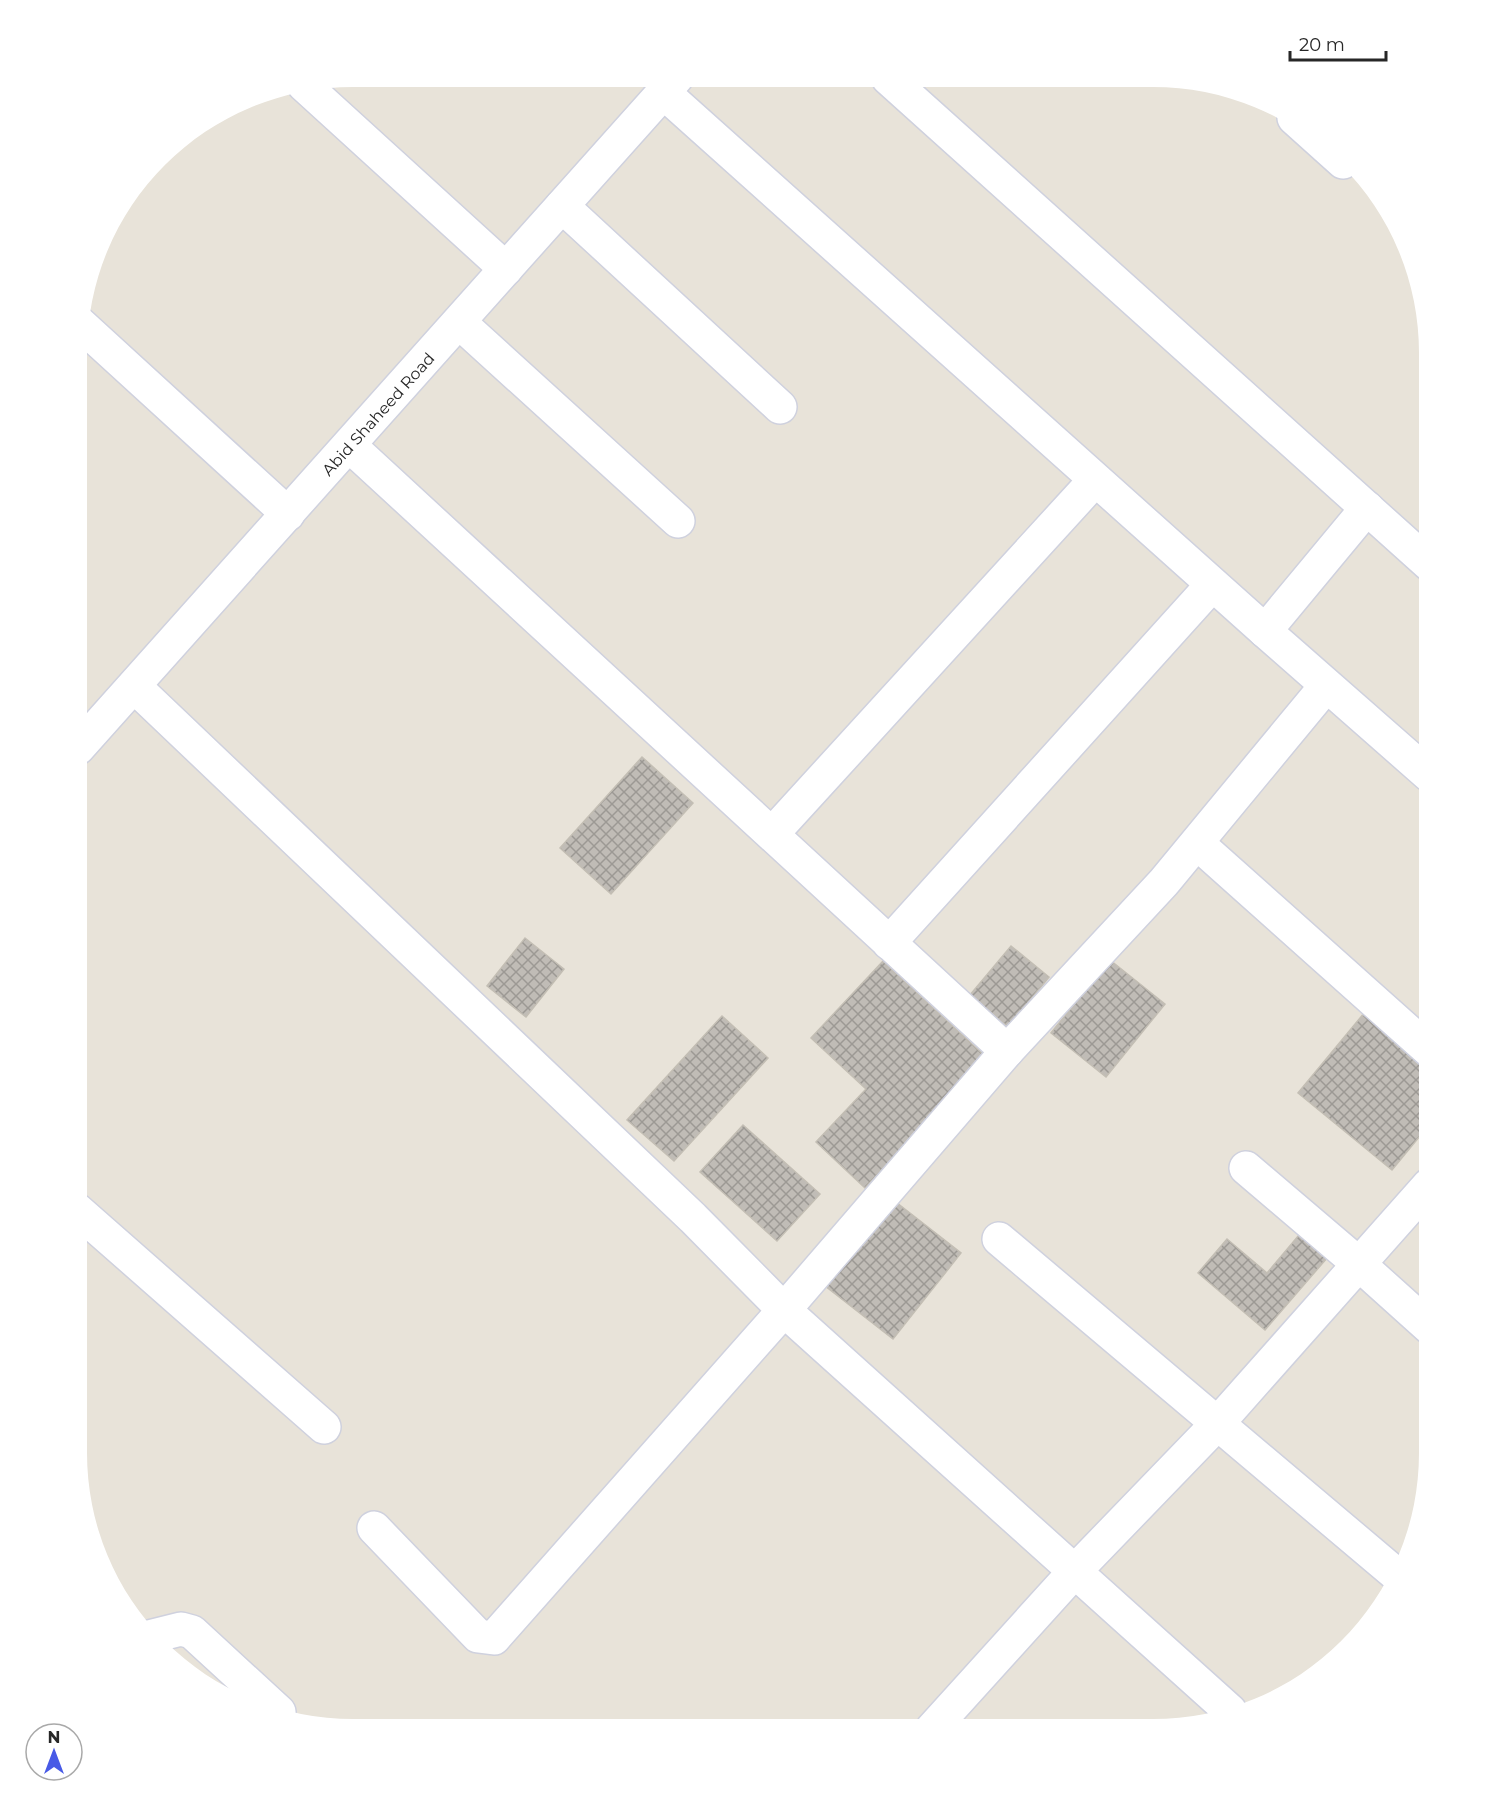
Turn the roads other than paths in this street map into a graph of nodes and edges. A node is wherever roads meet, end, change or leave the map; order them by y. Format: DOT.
graph roads {
  1 [pos="668,87"];
  2 [pos="672,87"];
  3 [pos="898,87"];
  4 [pos="310,90"];
  5 [pos="562,206"];
  6 [pos="506,269"];
  7 [pos="459,322"];
  8 [pos="88,331"];
  9 [pos="780,407"];
  10 [pos="350,446"];
  11 [pos="1095,480"];
  12 [pos="1367,508"];
  13 [pos="288,514"];
  14 [pos="678,521"];
  15 [pos="1419,555"];
  16 [pos="1212,585"];
  17 [pos="1265,632"];
  18 [pos="134,686"];
  19 [pos="1326,686"];
  20 [pos="87,738"];
  21 [pos="1419,766"];
  22 [pos="772,834"];
  23 [pos="1197,843"];
  24 [pos="889,943"];
  25 [pos="1419,1041"];
  26 [pos="1006,1051"];
  27 [pos="1246,1168"];
  28 [pos="1419,1197"];
  29 [pos="87,1219"];
  30 [pos="999,1239"];
  31 [pos="1360,1265"];
  32 [pos="784,1310"];
  33 [pos="1419,1318"];
  34 [pos="1217,1424"];
  35 [pos="324,1427"];
  36 [pos="374,1528"];
  37 [pos="1075,1571"];
  38 [pos="1392,1571"];
  39 [pos="159,1634"];
  40 [pos="273,1707"];
  41 [pos="1227,1708"];
  42 [pos="941,1719"];
  1 -- 5 [label="street, Abid Shaheed Road"];
  2 -- 11 [label="street"];
  3 -- 12 [label="street"];
  4 -- 6 [label="street"];
  5 -- 6 [label="street, Abid Shaheed Road"];
  5 -- 9 [label="street"];
  6 -- 7 [label="street, Abid Shaheed Road"];
  7 -- 10 [label="street, Abid Shaheed Road"];
  7 -- 14 [label="street"];
  8 -- 13 [label="street"];
  10 -- 13 [label="street, Abid Shaheed Road"];
  10 -- 22 [label="street"];
  11 -- 16 [label="street"];
  11 -- 22 [label="street"];
  12 -- 15 [label="street"];
  12 -- 17 [label="street"];
  13 -- 18 [label="street, Abid Shaheed Road"];
  16 -- 17 [label="street"];
  16 -- 24 [label="street"];
  17 -- 19 [label="street"];
  18 -- 20 [label="street, Abid Shaheed Road"];
  18 -- 32 [label="street"];
  19 -- 21 [label="street"];
  19 -- 23 [label="street"];
  22 -- 24 [label="street"];
  23 -- 25 [label="street"];
  23 -- 26 [label="street"];
  24 -- 26 [label="street"];
  26 -- 32 [label="street"];
  27 -- 31 [label="street"];
  28 -- 31 [label="street"];
  29 -- 35 [label="street"];
  30 -- 34 [label="street"];
  31 -- 33 [label="street"];
  31 -- 34 [label="street"];
  32 -- 36 [label="street"];
  32 -- 37 [label="street"];
  34 -- 37 [label="street"];
  34 -- 38 [label="street"];
  37 -- 41 [label="street"];
  37 -- 42 [label="street"];
  39 -- 40 [label="street"];
}
